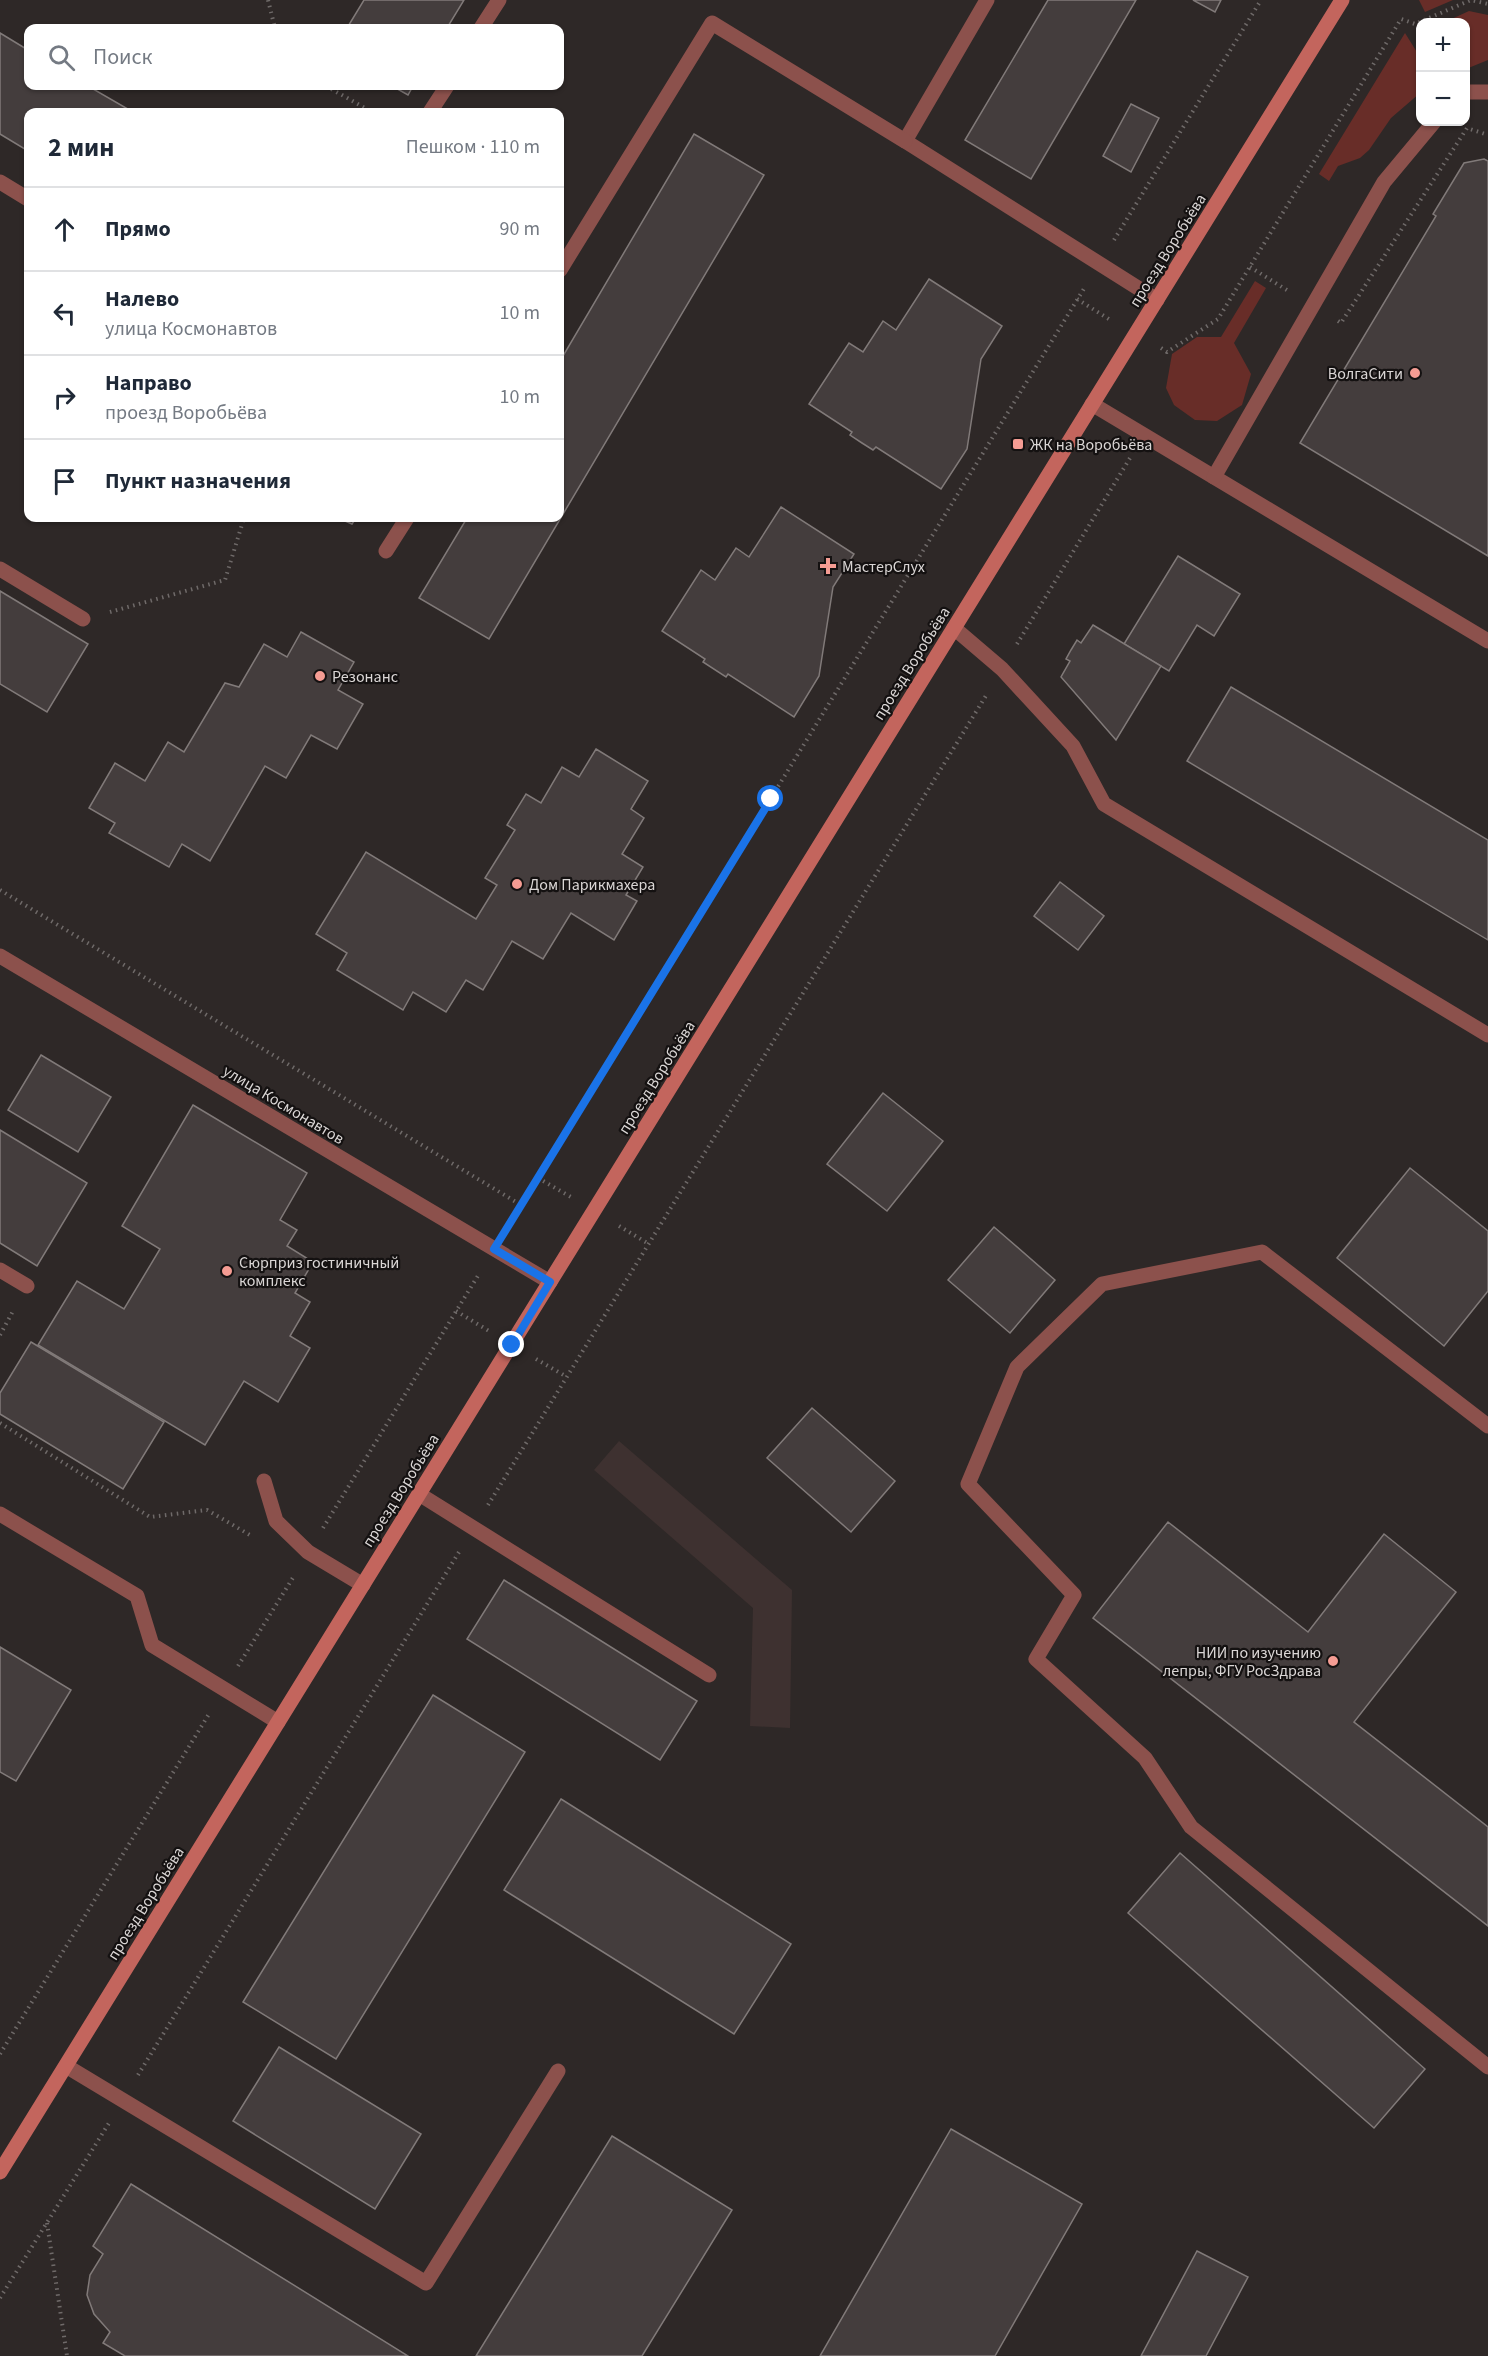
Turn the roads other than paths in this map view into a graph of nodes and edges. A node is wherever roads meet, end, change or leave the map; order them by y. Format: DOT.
graph roads {
  1 [pos="499,0"];
  2 [pos="987,0"];
  3 [pos="1342,0"];
  4 [pos="484,24"];
  5 [pos="444,90"];
  6 [pos="1470,92"];
  7 [pos="1488,92"];
  8 [pos="433,108"];
  9 [pos="1431,126"];
  10 [pos="905,141"];
  11 [pos="0,182"];
  12 [pos="24,197"];
  13 [pos="564,264"];
  14 [pos="1157,300"];
  15 [pos="1092,404"];
  16 [pos="1214,477"];
  17 [pos="404,522"];
  18 [pos="386,551"];
  19 [pos="0,569"];
  20 [pos="83,619"];
  21 [pos="954,628"];
  22 [pos="1488,641"];
  23 [pos="0,956"];
  24 [pos="1488,1035"];
  25 [pos="0,1270"];
  26 [pos="550,1282"];
  27 [pos="27,1286"];
  28 [pos="1488,1426"];
  29 [pos="264,1482"];
  30 [pos="419,1494"];
  31 [pos="0,1514"];
  32 [pos="363,1585"];
  33 [pos="709,1675"];
  34 [pos="278,1722"];
  35 [pos="66,2066"];
  36 [pos="1488,2067"];
  37 [pos="558,2071"];
  38 [pos="0,2172"];
  1 -- 4 [label="street"];
  2 -- 10 [label="street"];
  3 -- 14 [label="main road, проезд Воробьёва"];
  5 -- 8 [label="street"];
  6 -- 7 [label="street"];
  9 -- 16 [label="street"];
  10 -- 13 [label="street"];
  10 -- 14 [label="street"];
  11 -- 12 [label="street"];
  14 -- 15 [label="main road, проезд Воробьёва"];
  15 -- 16 [label="street"];
  15 -- 21 [label="main road, проезд Воробьёва"];
  16 -- 22 [label="street"];
  17 -- 18 [label="street"];
  19 -- 20 [label="street"];
  21 -- 24 [label="street"];
  21 -- 26 [label="main road, проезд Воробьёва"];
  23 -- 26 [label="street, улица Космонавтов"];
  25 -- 27 [label="street"];
  26 -- 30 [label="main road, проезд Воробьёва"];
  28 -- 36 [label="street"];
  29 -- 32 [label="street"];
  30 -- 32 [label="main road, проезд Воробьёва"];
  30 -- 33 [label="street"];
  31 -- 34 [label="street"];
  32 -- 34 [label="main road, проезд Воробьёва"];
  34 -- 35 [label="main road, проезд Воробьёва"];
  35 -- 37 [label="street"];
  35 -- 38 [label="main road, проезд Воробьёва"];
}
